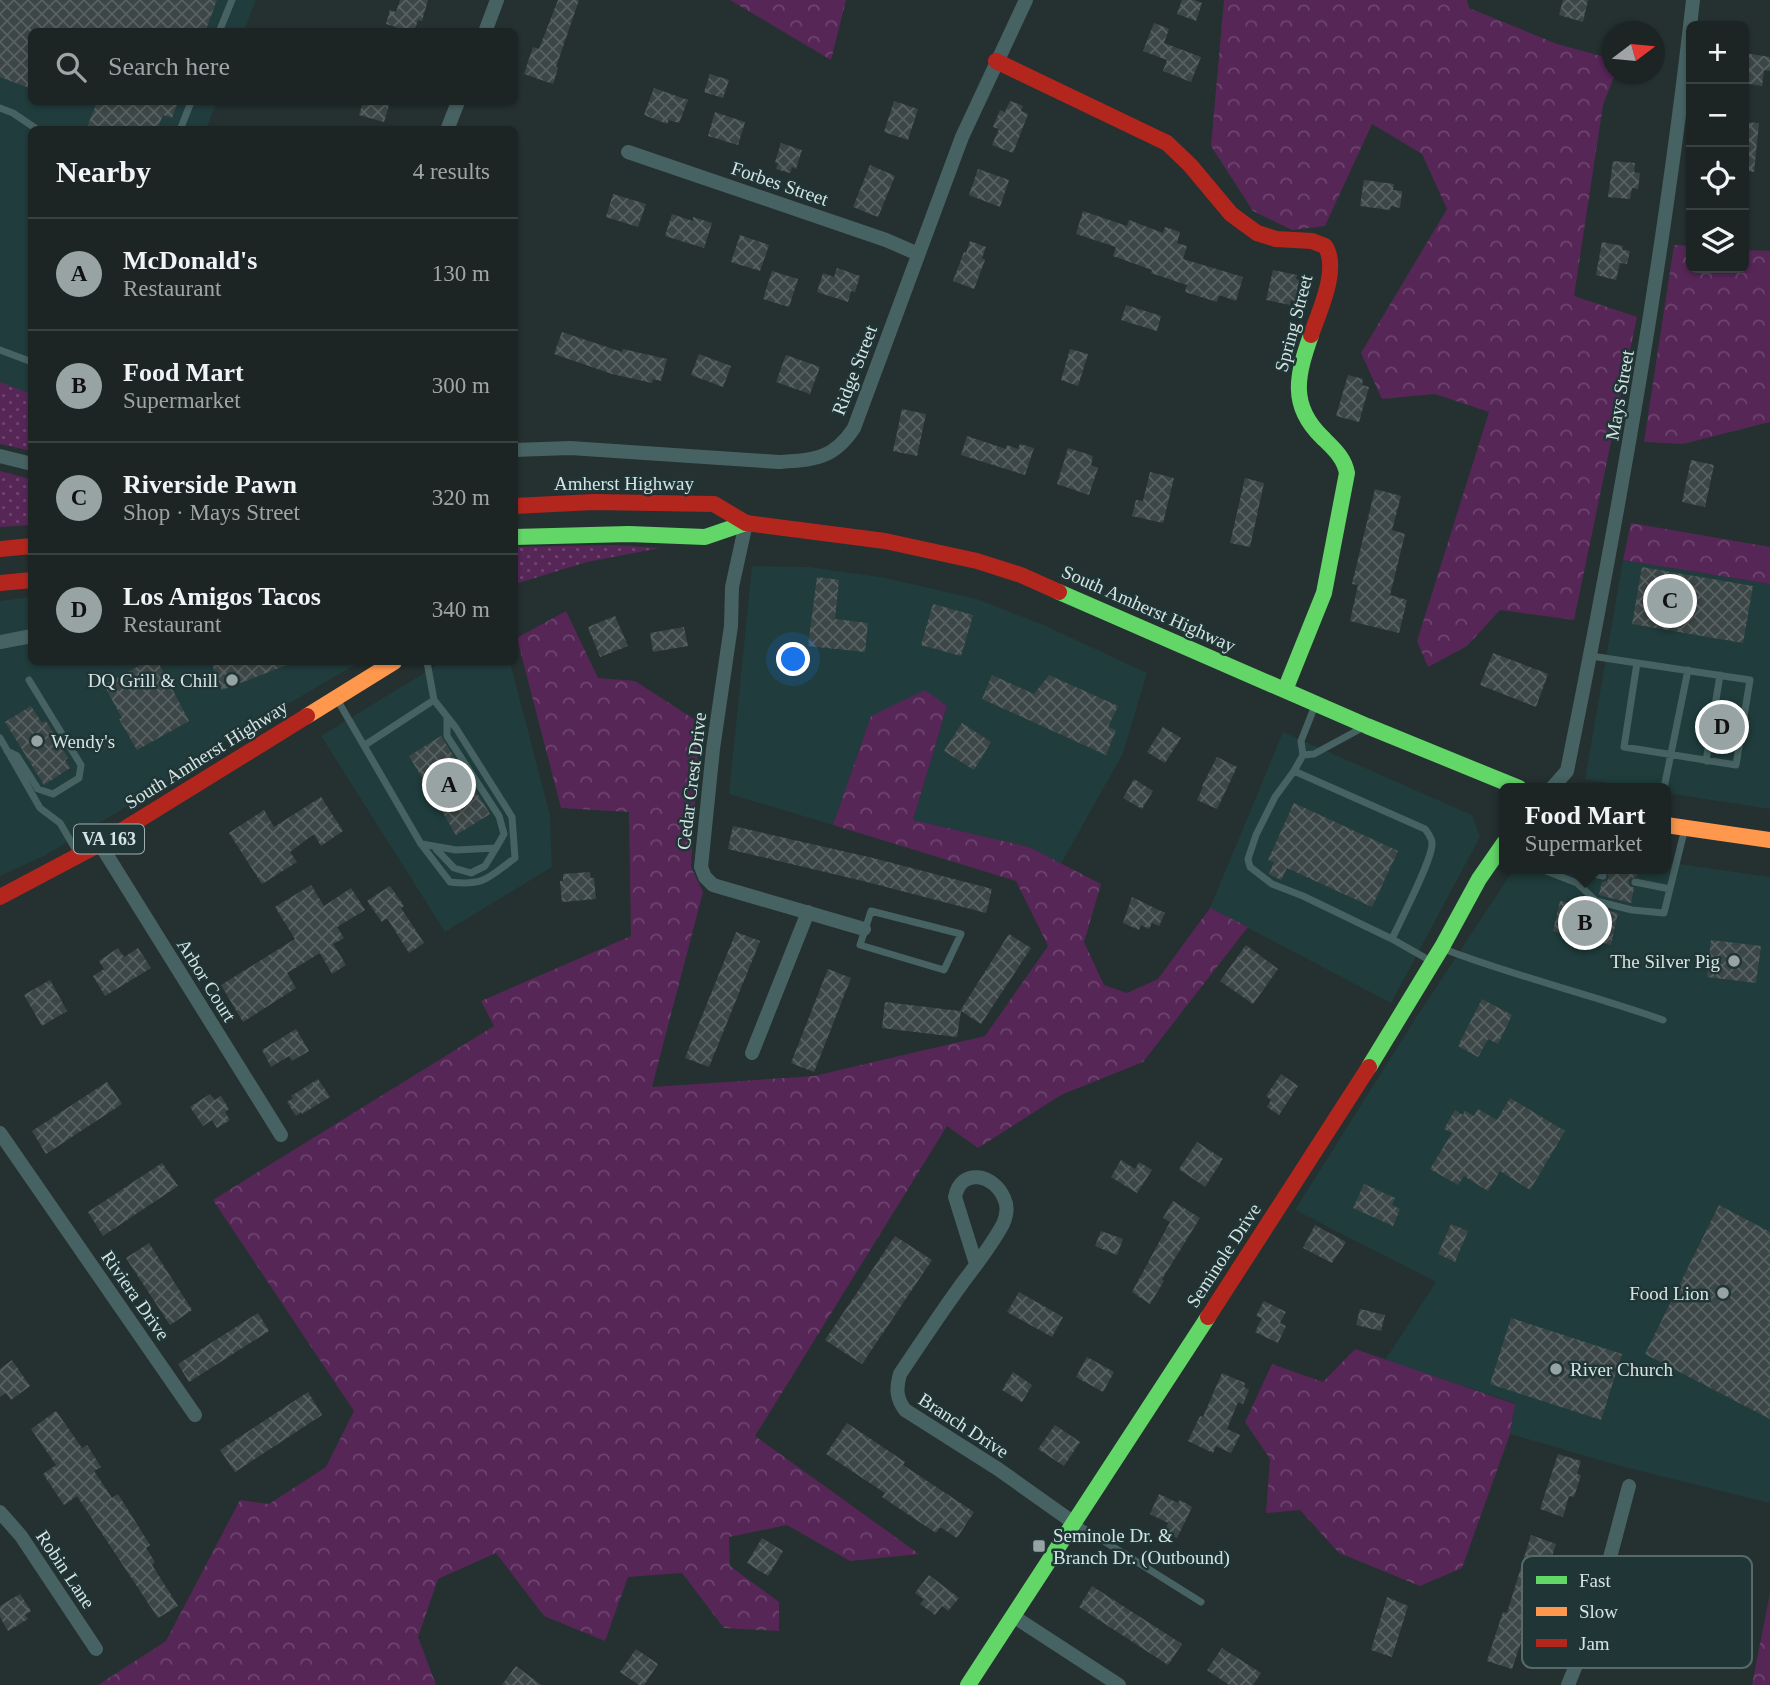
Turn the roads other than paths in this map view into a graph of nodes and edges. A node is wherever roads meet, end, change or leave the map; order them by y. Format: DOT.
graph roads {
  1 [pos="232,0"];
  2 [pos="497,0"];
  3 [pos="1026,0"];
  4 [pos="1693,0"];
  5 [pos="221,28"];
  6 [pos="486,28"];
  7 [pos="996,61"];
  8 [pos="190,105"];
  9 [pos="457,105"];
  10 [pos="0,108"];
  11 [pos="32,126"];
  12 [pos="182,126"];
  13 [pos="449,126"];
  14 [pos="628,152"];
  15 [pos="918,254"];
  16 [pos="0,350"];
  17 [pos="28,360"];
  18 [pos="518,450"];
  19 [pos="0,456"];
  20 [pos="28,463"];
  21 [pos="518,506"];
  22 [pos="746,523"];
  23 [pos="518,537"];
  24 [pos="28,546"];
  25 [pos="0,549"];
  26 [pos="28,580"];
  27 [pos="0,583"];
  28 [pos="28,637"];
  29 [pos="0,642"];
  30 [pos="1591,656"];
  31 [pos="1637,663"];
  32 [pos="389,665"];
  33 [pos="428,665"];
  34 [pos="1688,670"];
  35 [pos="1720,675"];
  36 [pos="29,680"];
  37 [pos="1285,690"];
  38 [pos="336,697"];
  39 [pos="434,700"];
  40 [pos="1316,704"];
  41 [pos="447,717"];
  42 [pos="1367,726"];
  43 [pos="0,738"];
  44 [pos="365,745"];
  45 [pos="7,751"];
  46 [pos="1303,755"];
  47 [pos="1671,756"];
  48 [pos="1706,761"];
  49 [pos="1294,771"];
  50 [pos="1507,783"];
  51 [pos="1556,783"];
  52 [pos="1665,783"];
  53 [pos="1671,826"];
  54 [pos="1685,828"];
  55 [pos="1770,840"];
  56 [pos="421,844"];
  57 [pos="100,845"];
  58 [pos="436,848"];
  59 [pos="496,848"];
  60 [pos="1499,856"];
  61 [pos="79,857"];
  62 [pos="1671,865"];
  63 [pos="1675,866"];
  64 [pos="1554,874"];
  65 [pos="1580,874"];
  66 [pos="1596,874"];
  67 [pos="1603,876"];
  68 [pos="1635,882"];
  69 [pos="1577,883"];
  70 [pos="1670,889"];
  71 [pos="0,897"];
  72 [pos="808,912"];
  73 [pos="864,929"];
  74 [pos="1392,939"];
  75 [pos="1442,947"];
  76 [pos="1433,962"];
  77 [pos="1663,1020"];
  78 [pos="752,1053"];
  79 [pos="0,1133"];
  80 [pos="281,1135"];
  81 [pos="976,1264"];
  82 [pos="195,1415"];
  83 [pos="1629,1486"];
  84 [pos="0,1512"];
  85 [pos="1074,1523"];
  86 [pos="1610,1556"];
  87 [pos="1201,1602"];
  88 [pos="1013,1616"];
  89 [pos="96,1649"];
  90 [pos="1575,1668"];
  91 [pos="968,1685"];
  92 [pos="1119,1685"];
  93 [pos="1568,1685"];
  1 -- 5 [label="lane"];
  2 -- 6 [label="street"];
  3 -- 7 [label="street, Ridge Street"];
  4 -- 30 [label="street, Mays Street"];
  7 -- 15 [label="street, Ridge Street"];
  7 -- 37 [label="main road, Spring Street"];
  8 -- 12 [label="lane"];
  9 -- 13 [label="street"];
  10 -- 11 [label="lane"];
  14 -- 15 [label="street, Forbes Street"];
  15 -- 18 [label="street, Ridge Street"];
  16 -- 17 [label="lane"];
  19 -- 20 [label="street"];
  21 -- 22 [label="main road, Amherst Highway"];
  22 -- 23 [label="main road"];
  22 -- 37 [label="main road, South Amherst Highway"];
  22 -- 72 [label="street, Cedar Crest Drive"];
  24 -- 25 [label="main road"];
  26 -- 27 [label="main road"];
  28 -- 29 [label="street"];
  30 -- 31 [label="lane"];
  30 -- 51 [label="street, Mays Street"];
  31 -- 34 [label="lane"];
  31 -- 47 [label="lane"];
  32 -- 38 [label="main road, South Amherst Highway / VA 163"];
  33 -- 39 [label="lane"];
  34 -- 35 [label="lane"];
  34 -- 47 [label="lane"];
  35 -- 48 [label="lane"];
  35 -- 48 [label="lane"];
  36 -- 45 [label="lane"];
  37 -- 40 [label="main road, South Amherst Highway"];
  38 -- 44 [label="lane"];
  38 -- 57 [label="main road, South Amherst Highway / VA 163"];
  39 -- 41 [label="lane"];
  39 -- 44 [label="lane"];
  40 -- 42 [label="main road, South Amherst Highway"];
  40 -- 46 [label="lane"];
  41 -- 56 [label="lane"];
  41 -- 59 [label="lane"];
  42 -- 46 [label="lane"];
  42 -- 50 [label="main road, South Amherst Highway"];
  43 -- 45 [label="lane"];
  44 -- 56 [label="lane"];
  45 -- 61 [label="lane"];
  46 -- 49 [label="lane"];
  47 -- 48 [label="lane"];
  47 -- 52 [label="lane"];
  49 -- 74 [label="lane"];
  49 -- 74 [label="lane"];
  53 -- 54 [label="main road"];
  54 -- 55 [label="main road"];
  54 -- 63 [label="lane"];
  56 -- 58 [label="lane"];
  57 -- 61 [label="main road, South Amherst Highway / VA 163"];
  57 -- 80 [label="street, Arbor Court"];
  58 -- 59 [label="lane"];
  58 -- 59 [label="lane"];
  60 -- 75 [label="main road, Seminole Drive"];
  61 -- 71 [label="main road, South Amherst Highway / VA 163"];
  62 -- 63 [label="lane"];
  63 -- 70 [label="lane"];
  64 -- 69 [label="lane"];
  65 -- 69 [label="lane"];
  66 -- 67 [label="lane"];
  68 -- 70 [label="lane"];
  69 -- 70 [label="lane"];
  72 -- 73 [label="street, Cedar Crest Drive"];
  72 -- 78 [label="street"];
  73 -- 73 [label="lane"];
  74 -- 76 [label="lane"];
  75 -- 76 [label="main road, Seminole Drive"];
  75 -- 77 [label="lane"];
  76 -- 85 [label="main road, Seminole Drive"];
  79 -- 82 [label="street, Riviera Drive"];
  81 -- 81 [label="street, Branch Drive"];
  81 -- 85 [label="street, Branch Drive"];
  83 -- 86 [label="street"];
  84 -- 89 [label="street, Robin Lane"];
  85 -- 87 [label="lane"];
  85 -- 88 [label="main road, Seminole Drive"];
  88 -- 91 [label="main road, Seminole Drive"];
  88 -- 92 [label="street"];
  90 -- 93 [label="street"];
}
